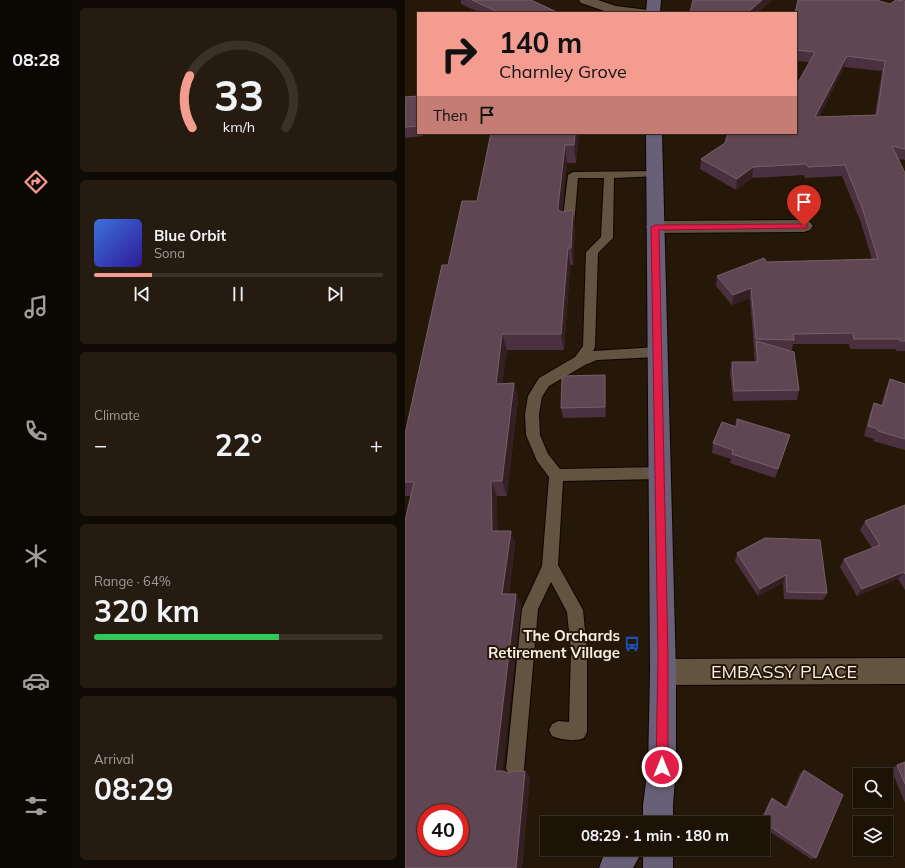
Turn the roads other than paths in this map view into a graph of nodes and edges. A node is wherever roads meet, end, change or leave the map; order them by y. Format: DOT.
graph roads {
  1 [pos="581,0"];
  2 [pos="586,0"];
  3 [pos="654,0"];
  4 [pos="603,12"];
  5 [pos="633,12"];
  6 [pos="653,12"];
  7 [pos="654,134"];
  8 [pos="655,174"];
  9 [pos="609,175"];
  10 [pos="569,224"];
  11 [pos="804,226"];
  12 [pos="655,227"];
  13 [pos="657,352"];
  14 [pos="580,361"];
  15 [pos="660,473"];
  16 [pos="556,475"];
  17 [pos="550,566"];
  18 [pos="905,671"];
  19 [pos="663,672"];
  20 [pos="558,730"];
  21 [pos="515,769"];
  22 [pos="654,816"];
  23 [pos="623,856"];
  24 [pos="658,856"];
  25 [pos="614,868"];
  26 [pos="658,868"];
  1 -- 4 [label="street"];
  2 -- 5 [label="street"];
  3 -- 6 [label="street"];
  7 -- 8 [label="street"];
  8 -- 9 [label="lane"];
  8 -- 12 [label="street"];
  9 -- 10 [label="lane"];
  9 -- 14 [label="lane"];
  11 -- 12 [label="street"];
  12 -- 13 [label="street"];
  13 -- 14 [label="lane"];
  13 -- 15 [label="street"];
  14 -- 16 [label="lane"];
  15 -- 16 [label="lane"];
  15 -- 19 [label="street"];
  16 -- 17 [label="lane"];
  17 -- 20 [label="lane"];
  17 -- 21 [label="lane"];
  18 -- 19 [label="street, EMBASSY PLACE"];
  19 -- 22 [label="street"];
  23 -- 25 [label="street"];
  24 -- 26 [label="street"];
}
